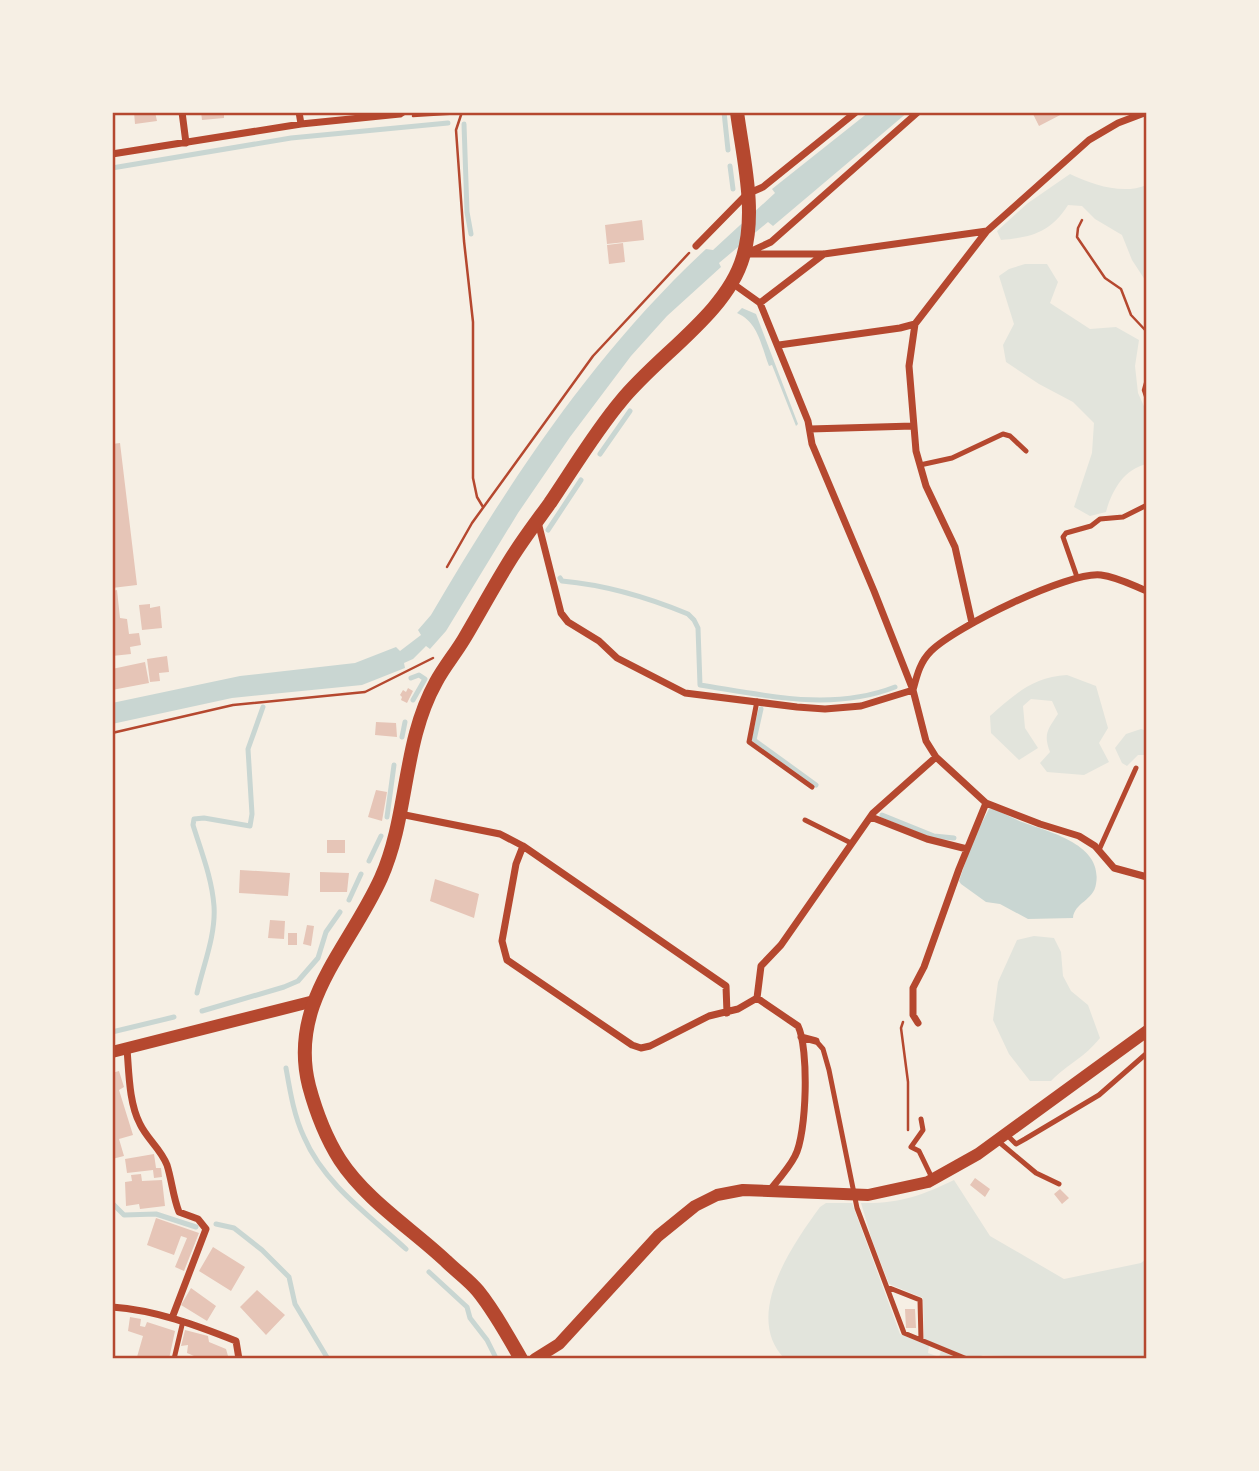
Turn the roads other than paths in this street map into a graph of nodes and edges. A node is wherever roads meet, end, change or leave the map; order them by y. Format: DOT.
graph roads {
  1 [pos="182,112"];
  2 [pos="299,112"];
  3 [pos="737,112"];
  4 [pos="856,112"];
  5 [pos="918,112"];
  6 [pos="1147,112"];
  7 [pos="402,113"];
  8 [pos="301,124"];
  9 [pos="186,142"];
  10 [pos="112,154"];
  11 [pos="747,194"];
  12 [pos="987,231"];
  13 [pos="696,246"];
  14 [pos="824,254"];
  15 [pos="743,259"];
  16 [pos="732,283"];
  17 [pos="761,303"];
  18 [pos="915,324"];
  19 [pos="779,345"];
  20 [pos="913,426"];
  21 [pos="810,429"];
  22 [pos="1026,451"];
  23 [pos="920,465"];
  24 [pos="1147,505"];
  25 [pos="537,521"];
  26 [pos="1077,578"];
  27 [pos="1147,591"];
  28 [pos="972,623"];
  29 [pos="913,690"];
  30 [pos="757,701"];
  31 [pos="936,757"];
  32 [pos="1136,768"];
  33 [pos="812,787"];
  34 [pos="986,803"];
  35 [pos="400,814"];
  36 [pos="871,817"];
  37 [pos="805,820"];
  38 [pos="851,843"];
  39 [pos="523,846"];
  40 [pos="967,849"];
  41 [pos="1099,850"];
  42 [pos="1147,877"];
  43 [pos="757,998"];
  44 [pos="314,1001"];
  45 [pos="727,1013"];
  46 [pos="918,1023"];
  47 [pos="1147,1031"];
  48 [pos="802,1037"];
  49 [pos="816,1041"];
  50 [pos="127,1049"];
  51 [pos="112,1052"];
  52 [pos="1147,1053"];
  53 [pos="921,1119"];
  54 [pos="1001,1137"];
  55 [pos="933,1180"];
  56 [pos="1059,1184"];
  57 [pos="769,1191"];
  58 [pos="887,1287"];
  59 [pos="112,1307"];
  60 [pos="172,1318"];
  61 [pos="183,1321"];
  62 [pos="921,1340"];
  63 [pos="174,1359"];
  64 [pos="239,1359"];
  65 [pos="521,1359"];
  66 [pos="535,1359"];
  67 [pos="967,1359"];
  1 -- 9 [label="street"];
  2 -- 8 [label="street"];
  3 -- 11 [label="main road"];
  4 -- 11 [label="street"];
  5 -- 15 [label="street"];
  6 -- 12 [label="street"];
  7 -- 8 [label="street"];
  8 -- 9 [label="street"];
  9 -- 10 [label="street"];
  11 -- 13 [label="street"];
  11 -- 15 [label="main road"];
  12 -- 14 [label="street"];
  12 -- 18 [label="street"];
  14 -- 15 [label="street"];
  14 -- 17 [label="street"];
  15 -- 16 [label="main road"];
  16 -- 17 [label="street"];
  16 -- 25 [label="main road"];
  17 -- 19 [label="street"];
  18 -- 19 [label="street"];
  18 -- 20 [label="street"];
  19 -- 21 [label="street"];
  20 -- 21 [label="street"];
  20 -- 23 [label="street"];
  21 -- 29 [label="street"];
  22 -- 23 [label="lane"];
  23 -- 28 [label="street"];
  24 -- 26 [label="lane"];
  25 -- 30 [label="street"];
  25 -- 35 [label="main road"];
  26 -- 27 [label="street"];
  26 -- 28 [label="street"];
  28 -- 29 [label="street"];
  29 -- 30 [label="street"];
  29 -- 31 [label="street"];
  30 -- 33 [label="lane"];
  31 -- 34 [label="street"];
  31 -- 36 [label="street"];
  32 -- 41 [label="lane"];
  34 -- 40 [label="street"];
  34 -- 41 [label="street"];
  35 -- 39 [label="street"];
  35 -- 44 [label="main road"];
  36 -- 38 [label="street"];
  36 -- 40 [label="street"];
  37 -- 38 [label="lane"];
  38 -- 43 [label="street"];
  39 -- 45 [label="street"];
  39 -- 45 [label="street"];
  40 -- 46 [label="street"];
  41 -- 42 [label="street"];
  43 -- 45 [label="street"];
  43 -- 48 [label="street"];
  44 -- 50 [label="street"];
  44 -- 65 [label="main road"];
  47 -- 54 [label="street"];
  48 -- 49 [label="street"];
  48 -- 57 [label="street"];
  49 -- 58 [label="lane"];
  50 -- 51 [label="street"];
  50 -- 60 [label="street"];
  52 -- 54 [label="lane"];
  53 -- 55 [label="lane"];
  54 -- 55 [label="street"];
  54 -- 56 [label="lane"];
  55 -- 57 [label="street"];
  57 -- 66 [label="street"];
  58 -- 62 [label="lane"];
  58 -- 62 [label="lane"];
  59 -- 60 [label="street"];
  60 -- 61 [label="street"];
  61 -- 63 [label="lane"];
  61 -- 64 [label="street"];
  62 -- 67 [label="lane"];
}
